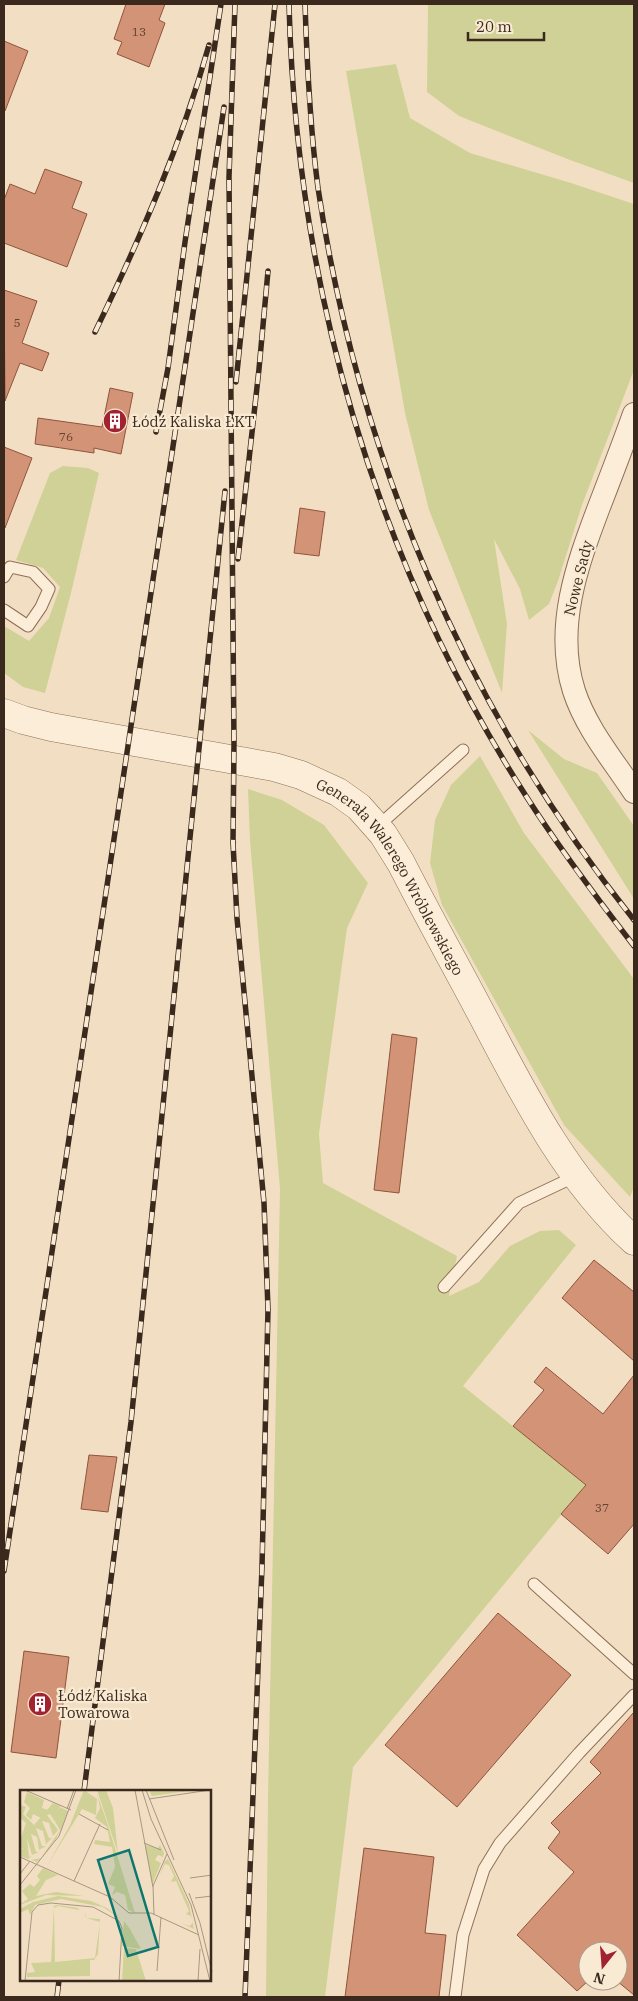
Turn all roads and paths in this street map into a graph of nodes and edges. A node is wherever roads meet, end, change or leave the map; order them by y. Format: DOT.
graph roads {
  1 [pos="632,426"];
  2 [pos="4,577"];
  3 [pos="4,610"];
  4 [pos="4,713"];
  5 [pos="463,750"];
  6 [pos="634,792"];
  7 [pos="377,827"];
  8 [pos="576,1176"];
  9 [pos="634,1241"];
  10 [pos="444,1287"];
  11 [pos="534,1584"];
  12 [pos="634,1674"];
  13 [pos="634,1695"];
  14 [pos="455,1997"];
  1 -- 6 [label="street, Nowe Sady"];
  2 -- 3 [label="lane"];
  4 -- 7 [label="street, Generała Walerego Wróblewskiego"];
  5 -- 7 [label="lane"];
  7 -- 8 [label="street, Generała Walerego Wróblewskiego"];
  8 -- 9 [label="street, Generała Walerego Wróblewskiego"];
  8 -- 10 [label="lane"];
  11 -- 12 [label="lane"];
  13 -- 14 [label="lane"];
}
